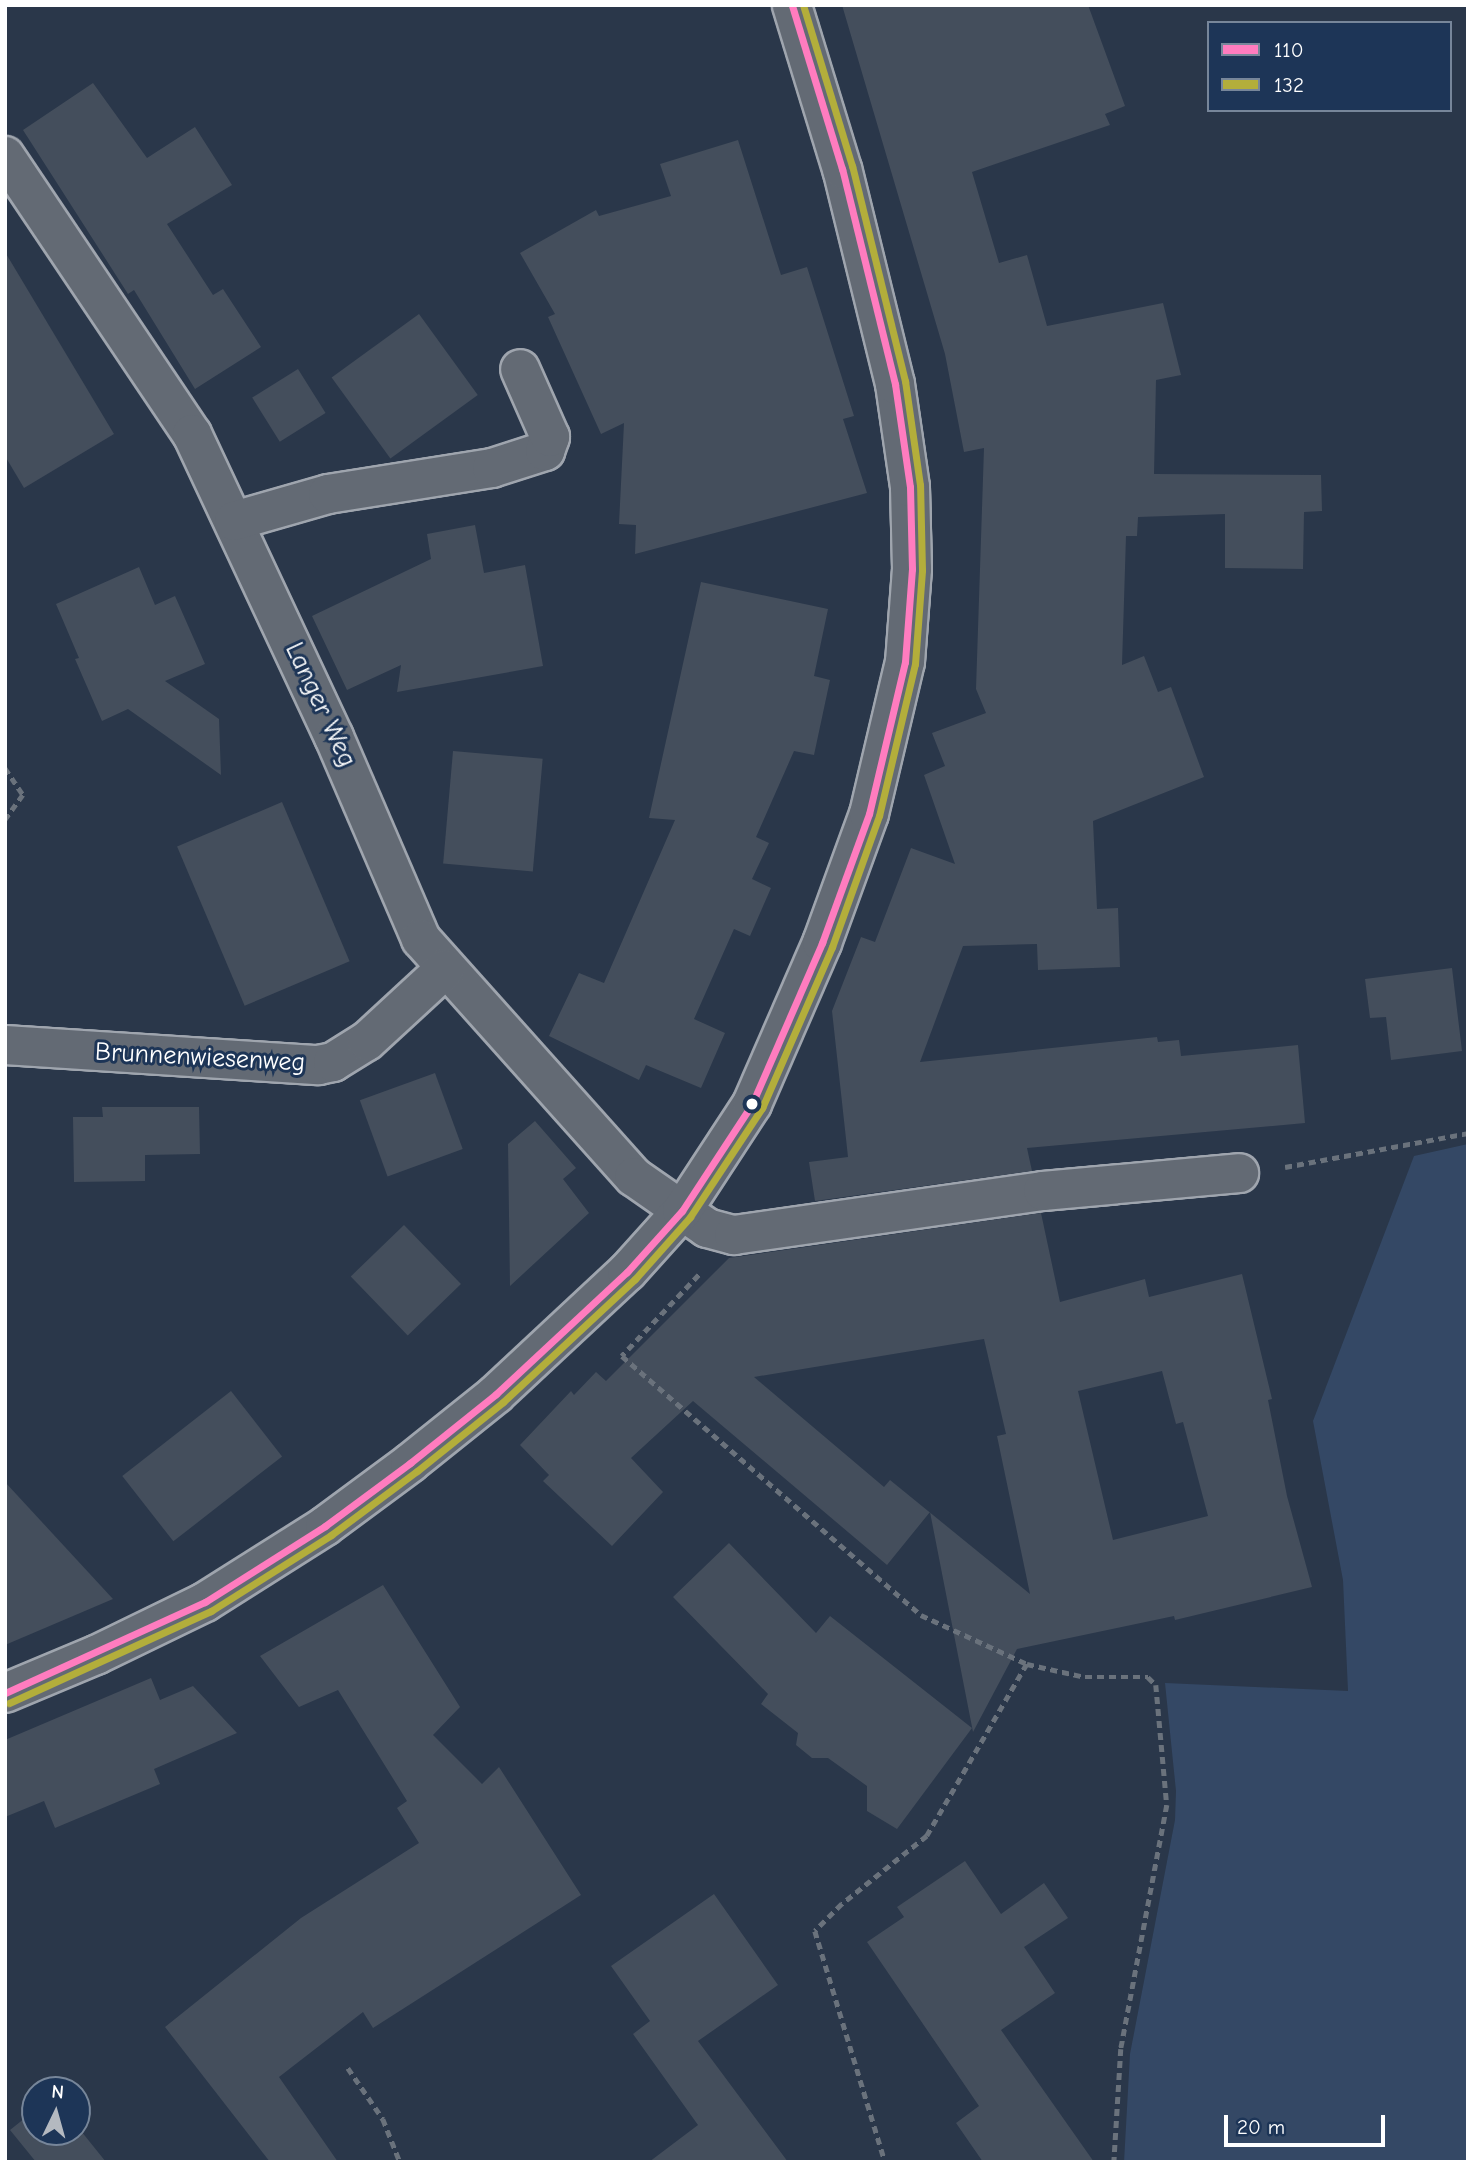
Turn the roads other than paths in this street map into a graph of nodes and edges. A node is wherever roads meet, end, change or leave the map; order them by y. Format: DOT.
graph roads {
  1 [pos="792,5"];
  2 [pos="5,156"];
  3 [pos="520,369"];
  4 [pos="234,521"];
  5 [pos="445,969"];
  6 [pos="5,1045"];
  7 [pos="1240,1173"];
  8 [pos="682,1211"];
  9 [pos="5,1693"];
  1 -- 8 [label="street"];
  2 -- 4 [label="street, Langer Weg"];
  3 -- 4 [label="street"];
  4 -- 5 [label="street, Langer Weg"];
  5 -- 6 [label="street, Brunnenwiesenweg"];
  5 -- 8 [label="street, Langer Weg"];
  7 -- 8 [label="street, Langer Weg"];
  8 -- 9 [label="street"];
}
